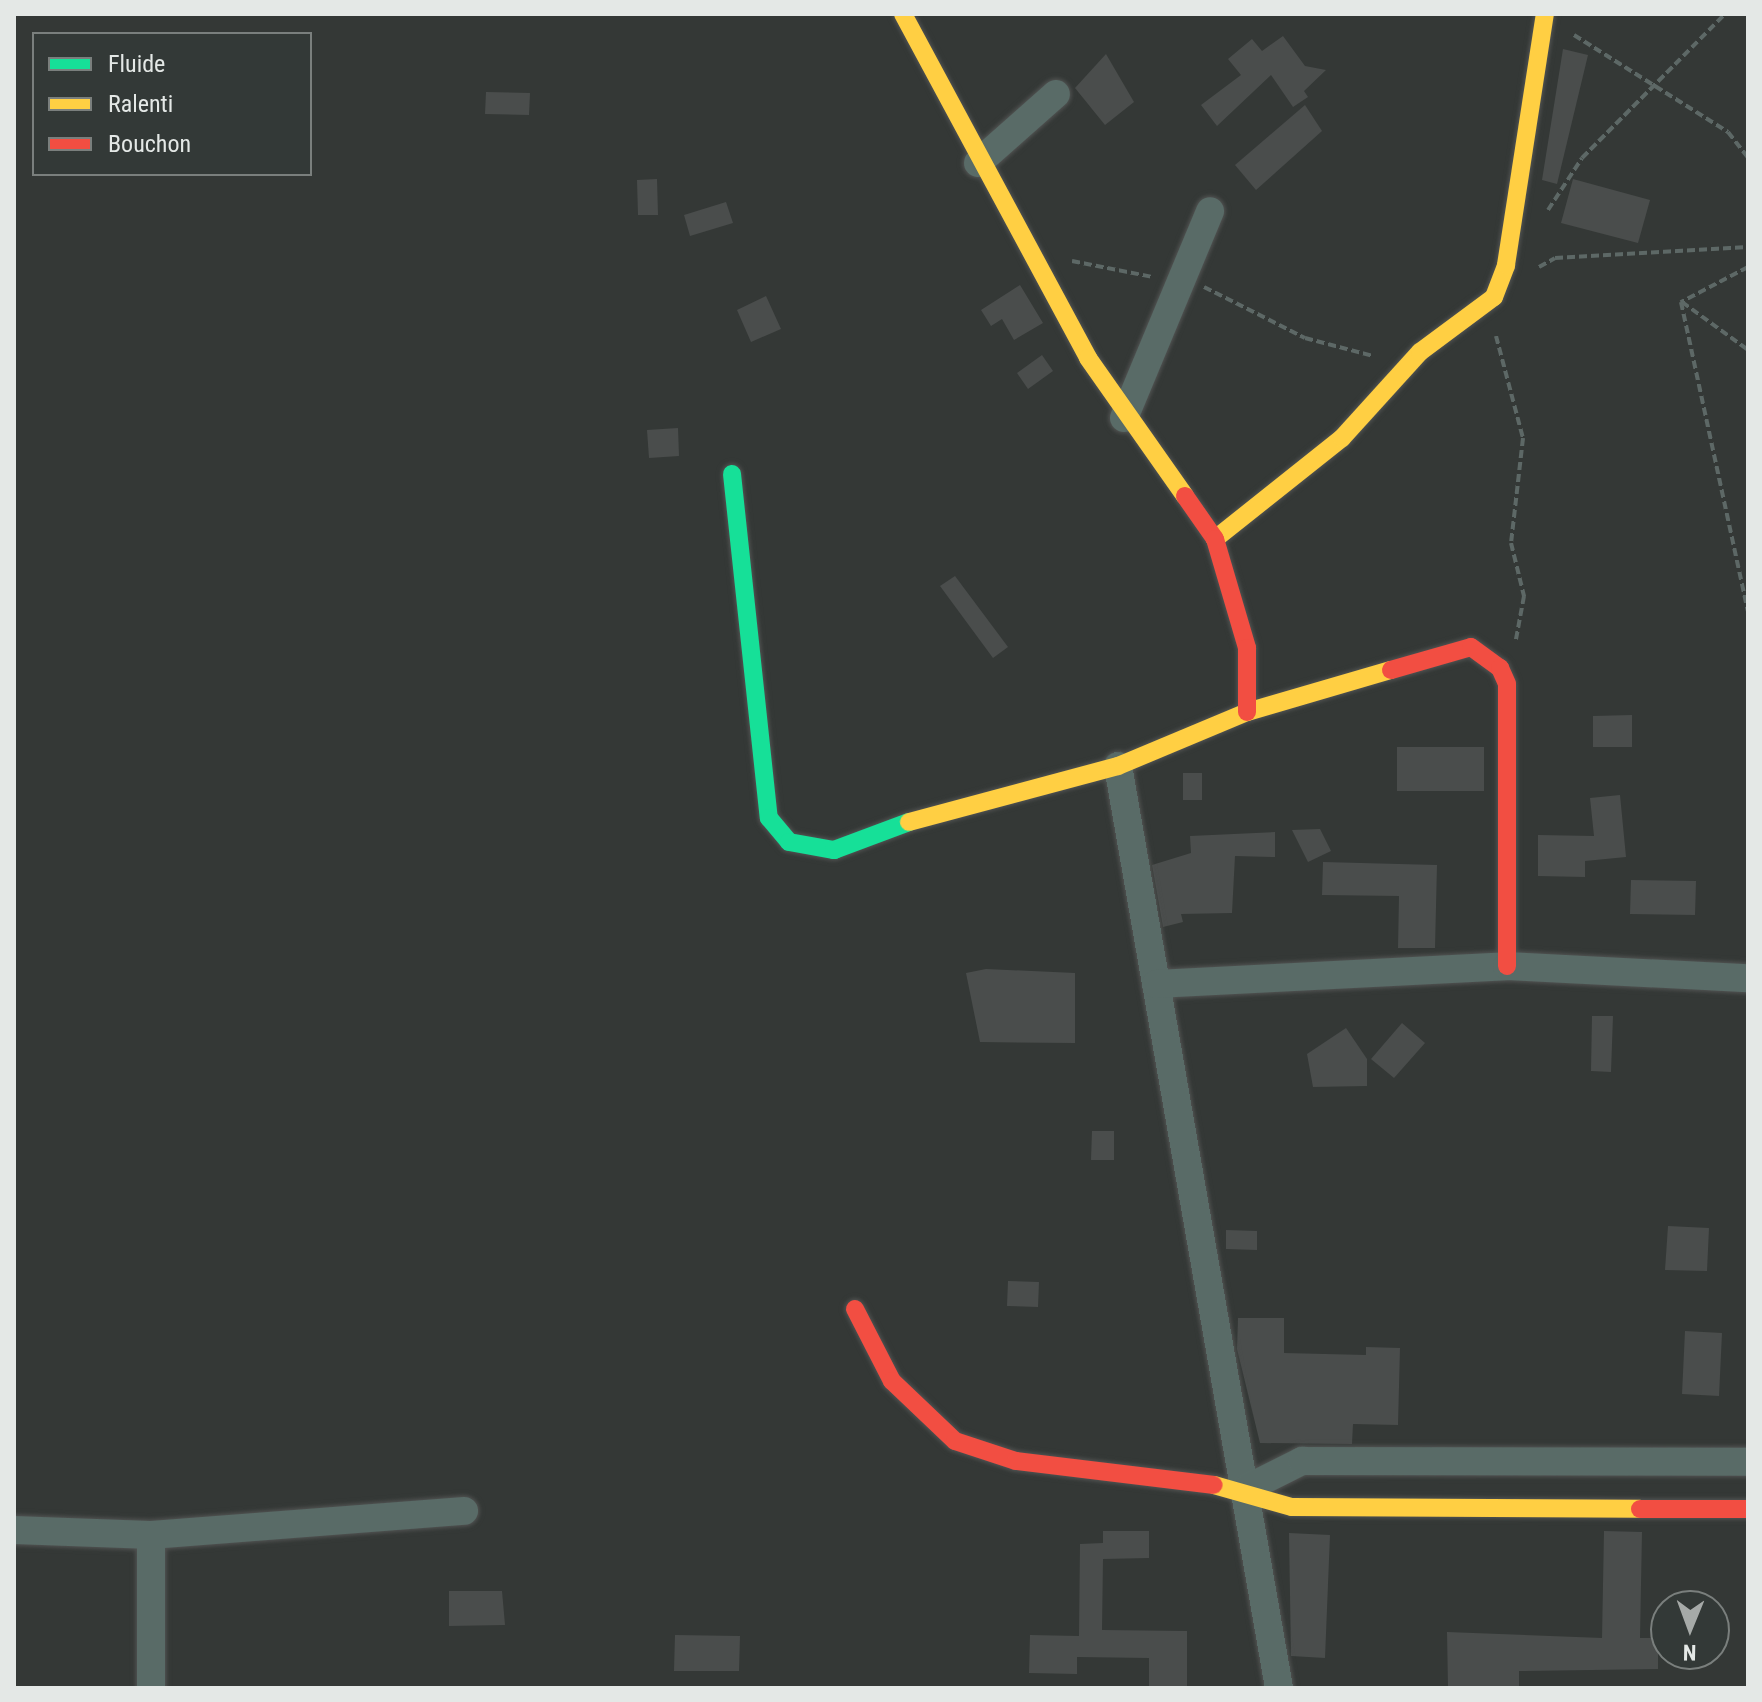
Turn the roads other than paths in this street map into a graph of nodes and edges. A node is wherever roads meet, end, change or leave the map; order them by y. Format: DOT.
graph roads {
  1 [pos="903,14"];
  2 [pos="1544,16"];
  3 [pos="1056,94"];
  4 [pos="978,163"];
  5 [pos="1210,211"];
  6 [pos="1124,418"];
  7 [pos="732,474"];
  8 [pos="1215,539"];
  9 [pos="1247,712"];
  10 [pos="1118,766"];
  11 [pos="1507,966"];
  12 [pos="1748,978"];
  13 [pos="1156,984"];
  14 [pos="855,1309"];
  15 [pos="1748,1462"];
  16 [pos="1246,1489"];
  17 [pos="1748,1509"];
  18 [pos="464,1511"];
  19 [pos="14,1530"];
  20 [pos="151,1535"];
  21 [pos="151,1688"];
  22 [pos="1279,1688"];
  1 -- 4 [label="street"];
  2 -- 8 [label="street"];
  3 -- 4 [label="street"];
  4 -- 6 [label="street"];
  5 -- 6 [label="street"];
  6 -- 8 [label="street"];
  7 -- 10 [label="street"];
  8 -- 9 [label="street"];
  9 -- 10 [label="street"];
  9 -- 11 [label="street"];
  10 -- 13 [label="street"];
  11 -- 12 [label="street"];
  11 -- 13 [label="street"];
  13 -- 16 [label="street"];
  14 -- 16 [label="street"];
  15 -- 16 [label="street"];
  16 -- 17 [label="street"];
  16 -- 22 [label="street"];
  18 -- 20 [label="street"];
  19 -- 20 [label="street"];
  20 -- 21 [label="street"];
}
